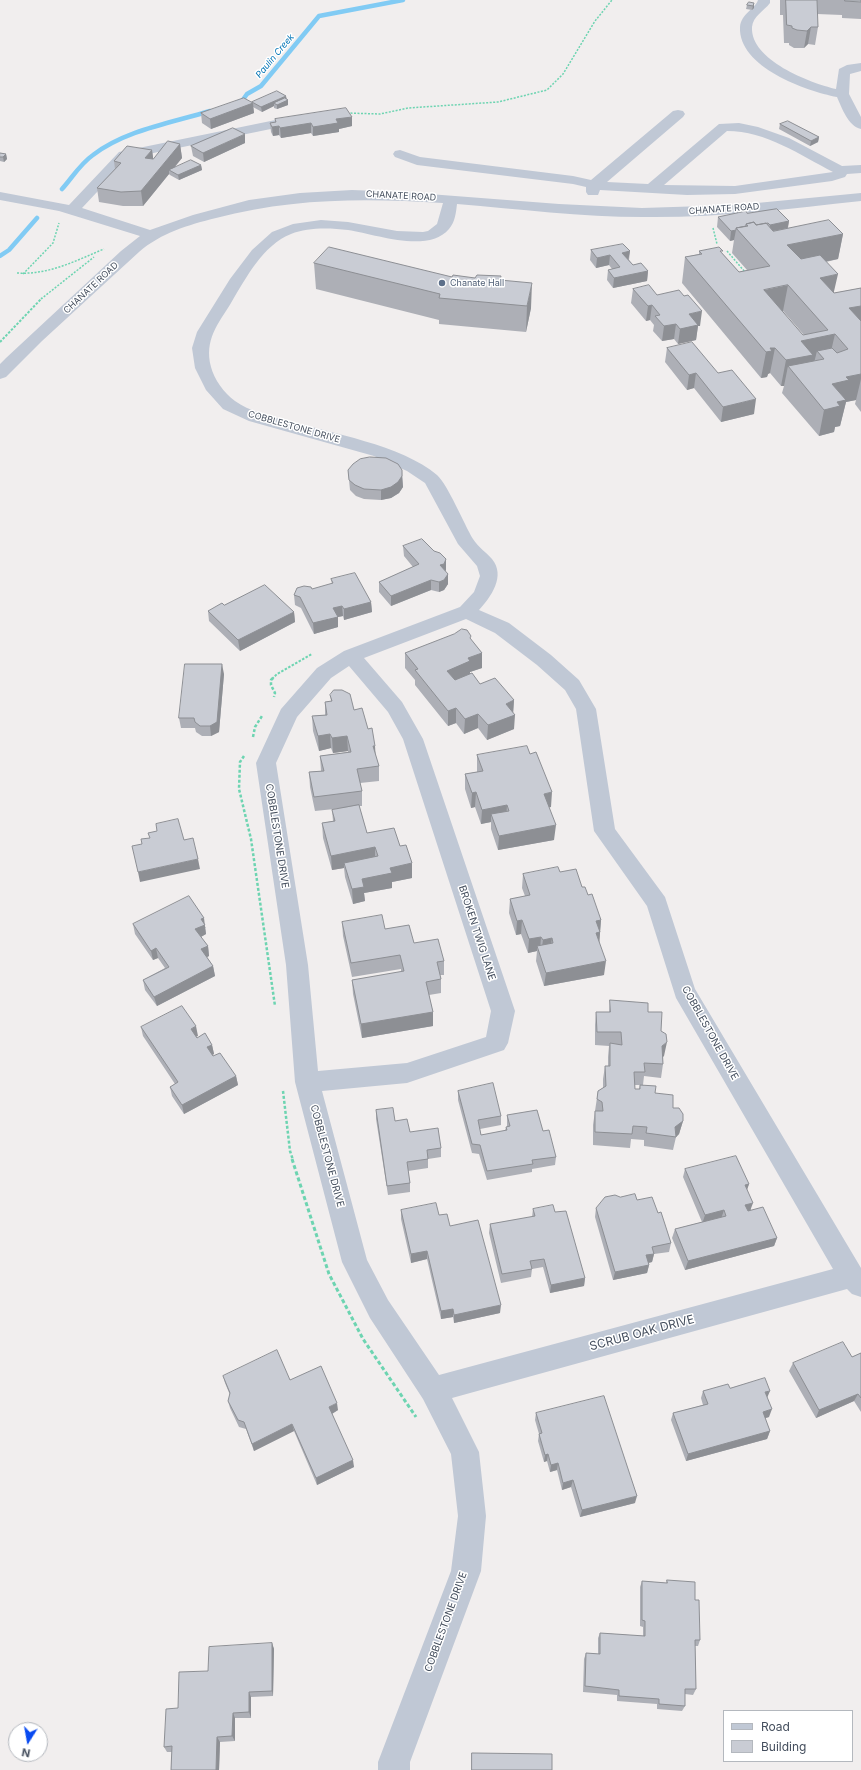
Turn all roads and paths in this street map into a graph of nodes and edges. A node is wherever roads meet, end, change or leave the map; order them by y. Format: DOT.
graph roads {
  1 [pos="612,0"];
  2 [pos="764,0"];
  3 [pos="861,67"];
  4 [pos="842,94"];
  5 [pos="343,113"];
  6 [pos="678,114"];
  7 [pos="861,125"];
  8 [pos="400,154"];
  9 [pos="861,169"];
  10 [pos="840,170"];
  11 [pos="594,185"];
  12 [pos="650,189"];
  13 [pos="715,190"];
  14 [pos="861,197"];
  15 [pos="1,198"];
  16 [pos="451,200"];
  17 [pos="72,210"];
  18 [pos="591,211"];
  19 [pos="724,211"];
  20 [pos="60,221"];
  21 [pos="711,222"];
  22 [pos="151,235"];
  23 [pos="717,244"];
  24 [pos="105,248"];
  25 [pos="108,249"];
  26 [pos="728,251"];
  27 [pos="18,273"];
  28 [pos="23,274"];
  29 [pos="748,276"];
  30 [pos="0,342"];
  31 [pos="0,374"];
  32 [pos="467,612"];
  33 [pos="313,654"];
  34 [pos="351,656"];
  35 [pos="274,699"];
  36 [pos="266,710"];
  37 [pos="252,738"];
  38 [pos="248,750"];
  39 [pos="275,1012"];
  40 [pos="307,1082"];
  41 [pos="282,1085"];
  42 [pos="856,1280"];
  43 [pos="434,1390"];
  44 [pos="417,1418"];
  45 [pos="394,1770"];
  1 -- 5 [label="path"];
  2 -- 4 [label="street"];
  3 -- 4 [label="street"];
  4 -- 7 [label="street"];
  5 -- 17 [label="street"];
  6 -- 11 [label="street"];
  8 -- 11 [label="street"];
  9 -- 10 [label="street"];
  10 -- 12 [label="street"];
  10 -- 13 [label="street"];
  11 -- 12 [label="street"];
  11 -- 18 [label="street"];
  12 -- 13 [label="street"];
  13 -- 19 [label="street"];
  14 -- 19 [label="street, CHANATE ROAD"];
  15 -- 17 [label="street"];
  16 -- 18 [label="street, CHANATE ROAD"];
  16 -- 22 [label="street, CHANATE ROAD"];
  16 -- 32 [label="street, COBBLESTONE DRIVE"];
  17 -- 22 [label="street"];
  18 -- 19 [label="street, CHANATE ROAD"];
  20 -- 28 [label="path"];
  21 -- 23 [label="path"];
  22 -- 31 [label="street, CHANATE ROAD"];
  24 -- 28 [label="path"];
  25 -- 30 [label="path"];
  26 -- 29 [label="path"];
  27 -- 28 [label="path"];
  32 -- 34 [label="street, COBBLESTONE DRIVE"];
  32 -- 42 [label="street, COBBLESTONE DRIVE"];
  33 -- 35 [label="path"];
  34 -- 40 [label="street, COBBLESTONE DRIVE"];
  34 -- 40 [label="street, BROKEN TWIG LANE"];
  36 -- 37 [label="path"];
  38 -- 39 [label="path"];
  40 -- 43 [label="street, COBBLESTONE DRIVE"];
  41 -- 44 [label="path"];
  42 -- 43 [label="street, SCRUB OAK DRIVE"];
  43 -- 45 [label="street, COBBLESTONE DRIVE"];
}
